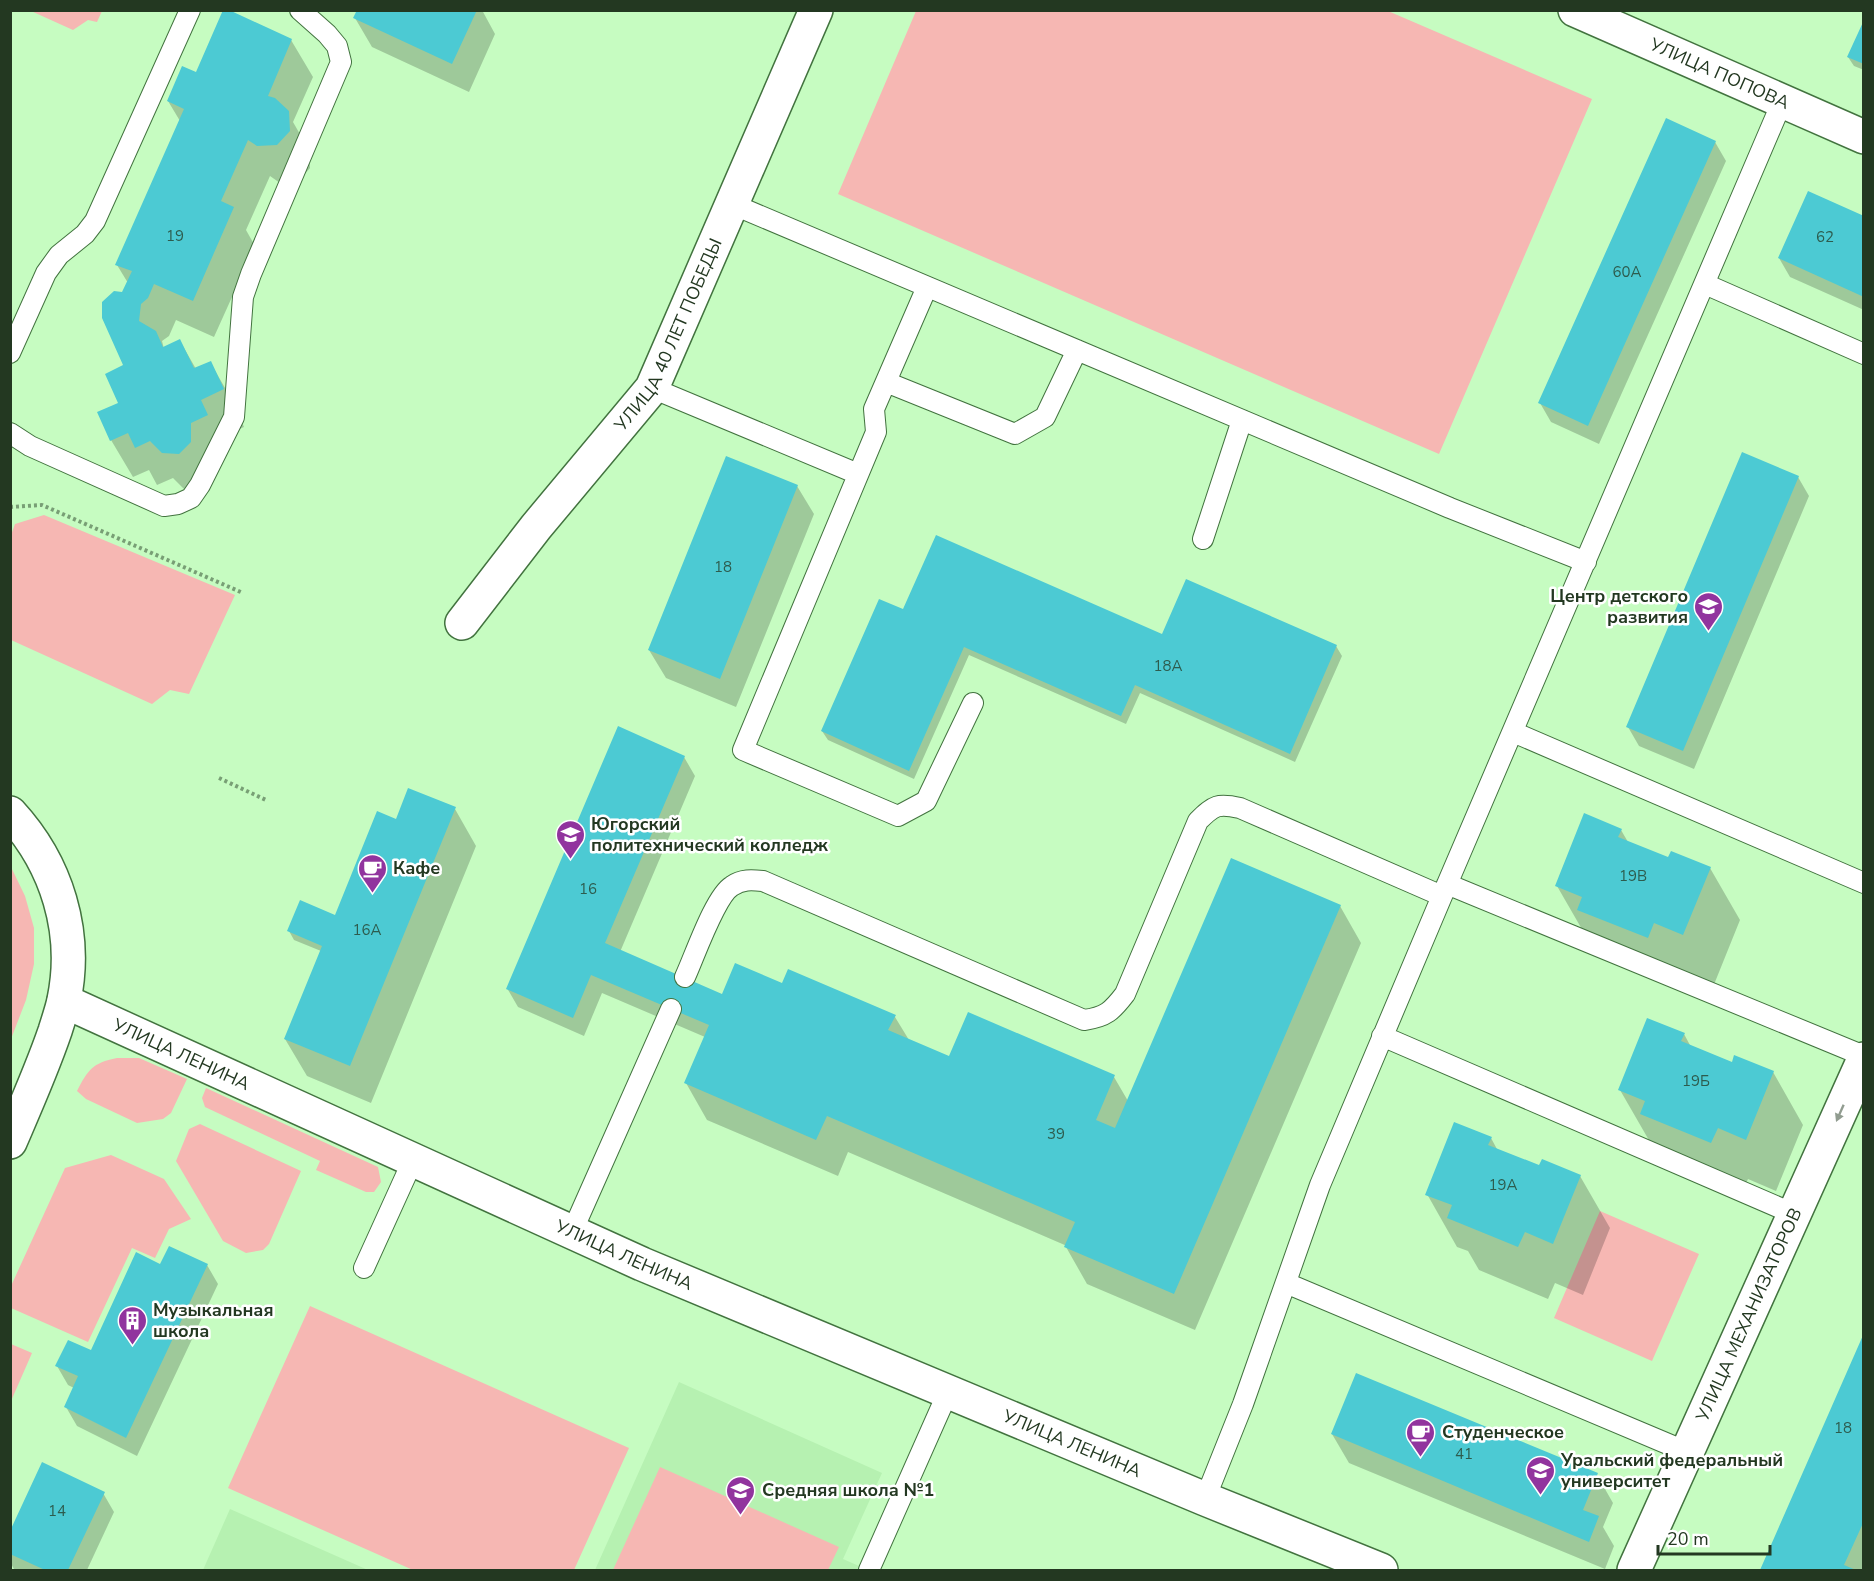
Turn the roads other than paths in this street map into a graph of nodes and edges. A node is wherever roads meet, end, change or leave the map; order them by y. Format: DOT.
graph roads {
  1 [pos="190,10"];
  2 [pos="300,10"];
  3 [pos="816,10"];
  4 [pos="1575,10"];
  5 [pos="1782,102"];
  6 [pos="1863,137"];
  7 [pos="732,204"];
  8 [pos="1705,284"];
  9 [pos="927,286"];
  10 [pos="1077,350"];
  11 [pos="10,354"];
  12 [pos="1863,354"];
  13 [pos="886,382"];
  14 [pos="652,388"];
  15 [pos="1242,420"];
  16 [pos="10,433"];
  17 [pos="858,474"];
  18 [pos="1203,539"];
  19 [pos="1586,562"];
  20 [pos="462,623"];
  21 [pos="973,704"];
  22 [pos="1513,732"];
  23 [pos="10,813"];
  24 [pos="1863,883"];
  25 [pos="1444,890"];
  26 [pos="685,978"];
  27 [pos="64,1001"];
  28 [pos="671,1009"];
  29 [pos="1382,1036"];
  30 [pos="1863,1057"];
  31 [pos="10,1142"];
  32 [pos="413,1160"];
  33 [pos="1794,1214"];
  34 [pos="572,1232"];
  35 [pos="364,1268"];
  36 [pos="1286,1284"];
  37 [pos="948,1392"];
  38 [pos="1687,1452"];
  39 [pos="1205,1499"];
  40 [pos="869,1570"];
  41 [pos="1381,1570"];
  42 [pos="1634,1570"];
  1 -- 11 [label="lane"];
  2 -- 16 [label="lane"];
  3 -- 7 [label="street, УЛИЦА 40 ЛЕТ ПОБЕДЫ"];
  4 -- 5 [label="street, УЛИЦА ПОПОВА"];
  5 -- 6 [label="street, УЛИЦА ПОПОВА"];
  5 -- 8 [label="lane"];
  7 -- 9 [label="lane"];
  7 -- 14 [label="street, УЛИЦА 40 ЛЕТ ПОБЕДЫ"];
  8 -- 12 [label="lane"];
  8 -- 19 [label="lane"];
  9 -- 10 [label="lane"];
  9 -- 13 [label="lane"];
  10 -- 13 [label="lane"];
  10 -- 15 [label="lane"];
  13 -- 17 [label="lane"];
  14 -- 17 [label="lane"];
  14 -- 20 [label="street, УЛИЦА 40 ЛЕТ ПОБЕДЫ"];
  15 -- 18 [label="lane"];
  15 -- 19 [label="lane"];
  17 -- 21 [label="lane"];
  19 -- 22 [label="lane"];
  22 -- 24 [label="lane"];
  22 -- 25 [label="lane"];
  23 -- 27 [label="street"];
  25 -- 26 [label="lane"];
  25 -- 29 [label="lane"];
  25 -- 30 [label="lane"];
  27 -- 31 [label="street"];
  27 -- 32 [label="street, УЛИЦА ЛЕНИНА"];
  28 -- 34 [label="lane"];
  29 -- 33 [label="lane"];
  29 -- 36 [label="lane"];
  30 -- 33 [label="street, УЛИЦА МЕХАНИЗАТОРОВ, one-way"];
  32 -- 34 [label="street, УЛИЦА ЛЕНИНА"];
  32 -- 35 [label="lane"];
  33 -- 38 [label="street, УЛИЦА МЕХАНИЗАТОРОВ"];
  34 -- 37 [label="street, УЛИЦА ЛЕНИНА"];
  36 -- 38 [label="lane"];
  36 -- 39 [label="lane"];
  37 -- 39 [label="street, УЛИЦА ЛЕНИНА"];
  37 -- 40 [label="lane"];
  38 -- 42 [label="street, УЛИЦА МЕХАНИЗАТОРОВ"];
  39 -- 41 [label="street, УЛИЦА ЛЕНИНА"];
}
